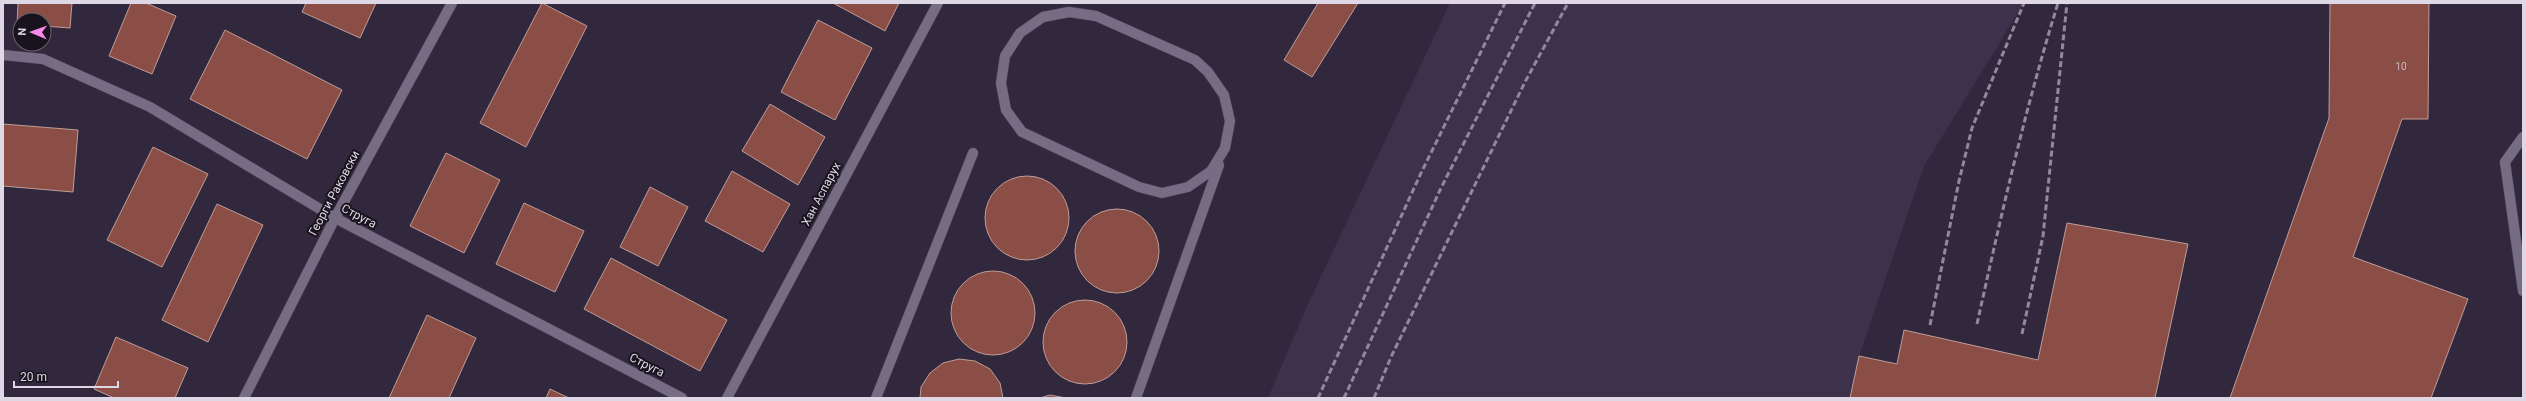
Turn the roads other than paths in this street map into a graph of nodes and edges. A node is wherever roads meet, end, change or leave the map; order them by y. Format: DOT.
graph roads {
  1 [pos="452,3"];
  2 [pos="938,3"];
  3 [pos="3,55"];
  4 [pos="2523,137"];
  5 [pos="1225,148"];
  6 [pos="973,154"];
  7 [pos="335,218"];
  8 [pos="2523,291"];
  9 [pos="244,398"];
  10 [pos="682,398"];
  11 [pos="727,398"];
  12 [pos="876,398"];
  13 [pos="1136,398"];
  1 -- 7 [label="street, Георги Раковски"];
  2 -- 11 [label="street, Хан Аспарух"];
  3 -- 7 [label="street, Струга"];
  4 -- 8 [label="street"];
  5 -- 5 [label="street"];
  5 -- 13 [label="street"];
  6 -- 12 [label="street"];
  7 -- 9 [label="street, Георги Раковски"];
  7 -- 10 [label="street, Струга"];
}
